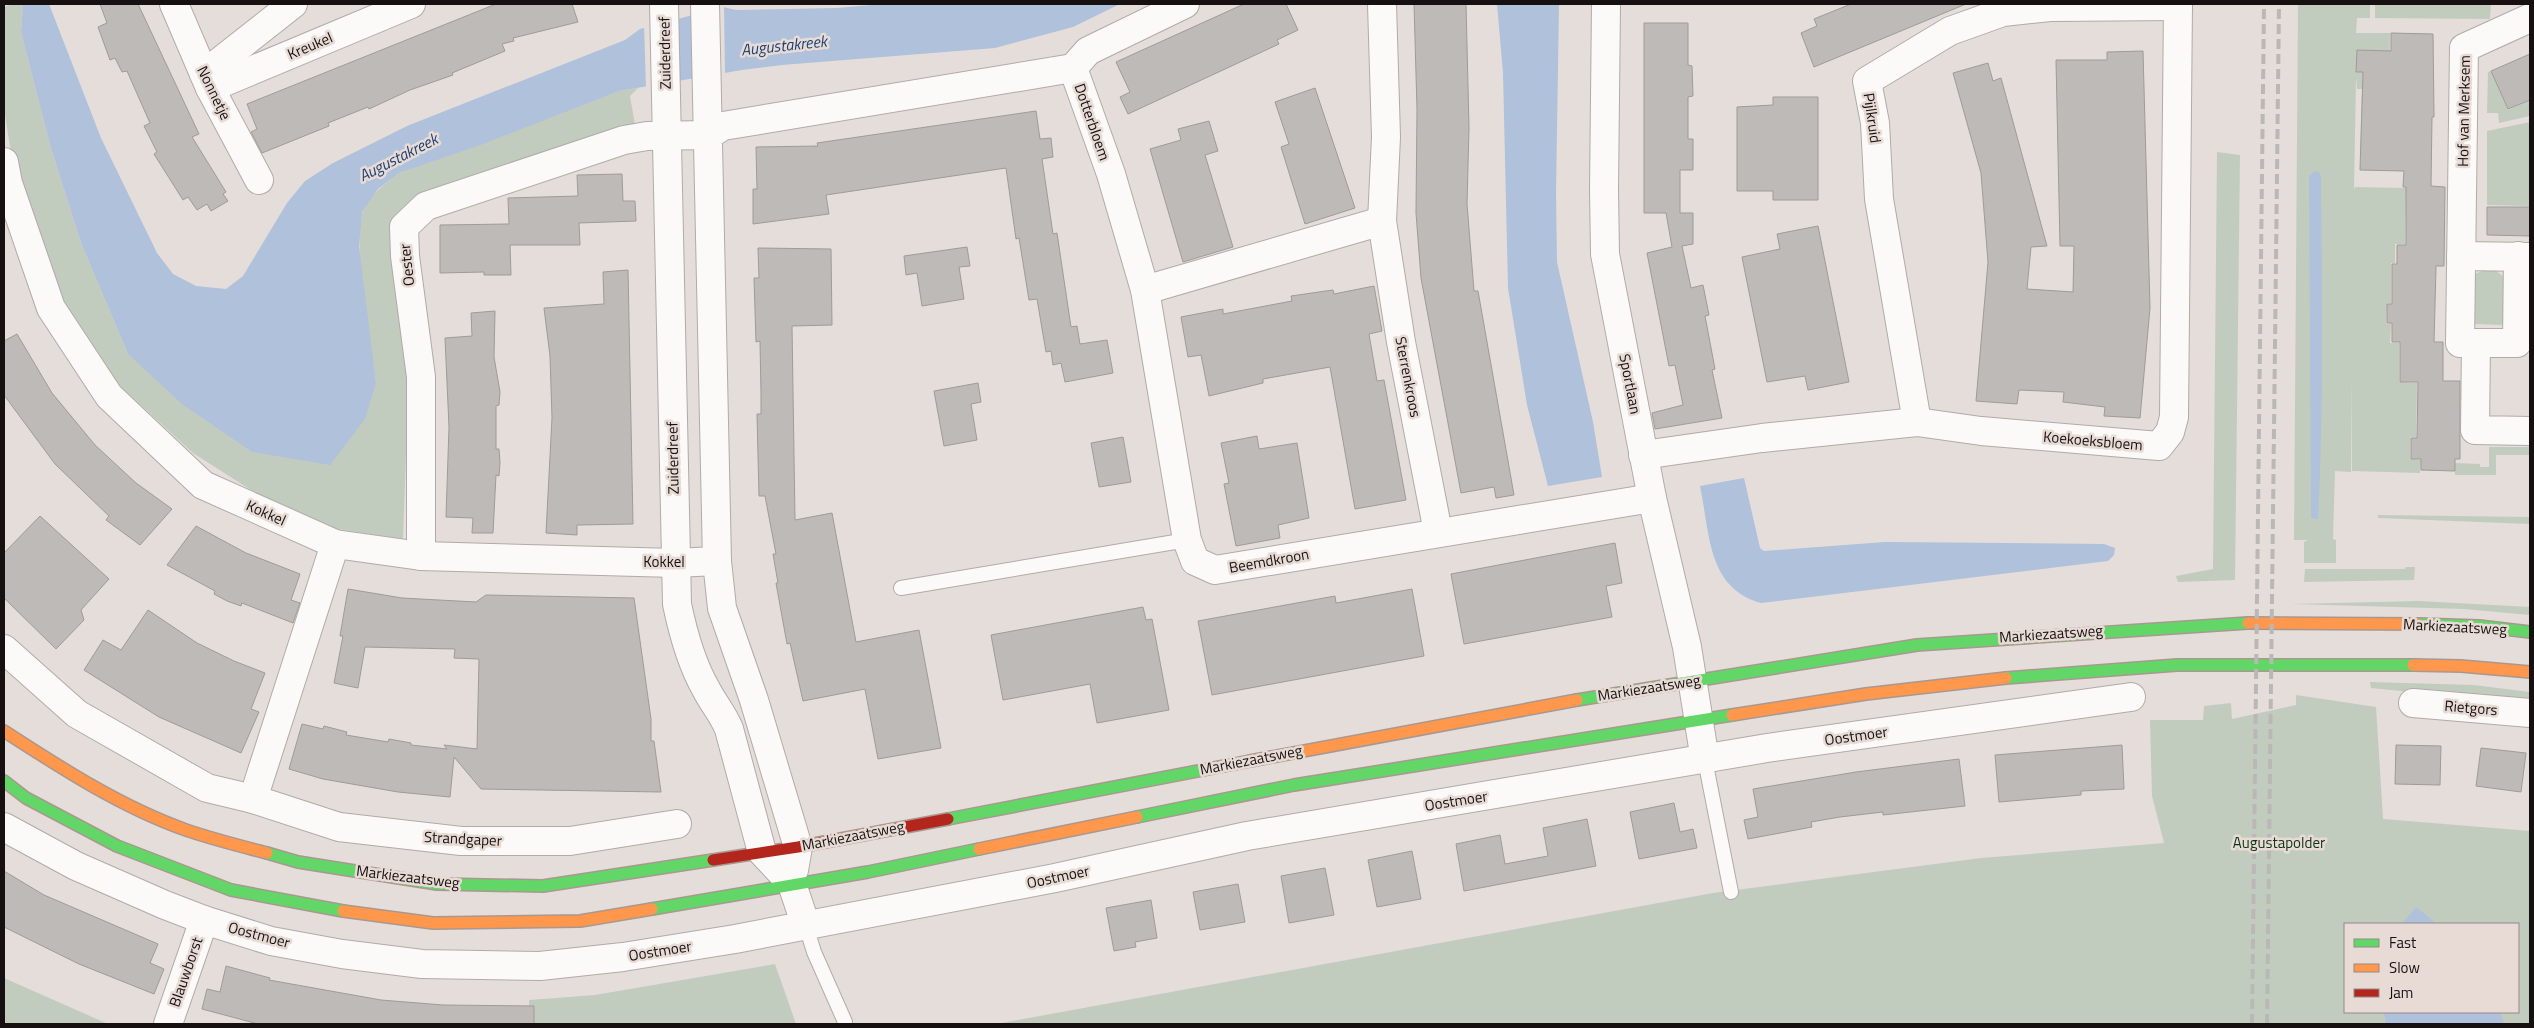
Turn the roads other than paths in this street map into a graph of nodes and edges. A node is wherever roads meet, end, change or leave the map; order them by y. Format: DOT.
graph roads {
  1 [pos="174,4"];
  2 [pos="293,4"];
  3 [pos="411,4"];
  4 [pos="705,4"];
  5 [pos="1185,4"];
  6 [pos="1382,4"];
  7 [pos="1606,4"];
  8 [pos="2178,5"];
  9 [pos="664,7"];
  10 [pos="2530,18"];
  11 [pos="1073,68"];
  12 [pos="207,81"];
  13 [pos="667,135"];
  14 [pos="709,135"];
  15 [pos="4,162"];
  16 [pos="259,180"];
  17 [pos="1382,221"];
  18 [pos="2461,256"];
  19 [pos="2524,257"];
  20 [pos="1145,290"];
  21 [pos="2476,343"];
  22 [pos="1917,422"];
  23 [pos="2530,431"];
  24 [pos="1644,455"];
  25 [pos="1652,498"];
  26 [pos="1438,532"];
  27 [pos="1187,540"];
  28 [pos="335,544"];
  29 [pos="421,556"];
  30 [pos="717,561"];
  31 [pos="675,563"];
  32 [pos="901,588"];
  33 [pos="2530,632"];
  34 [pos="4,649"];
  35 [pos="2530,672"];
  36 [pos="1692,682"];
  37 [pos="2131,697"];
  38 [pos="2412,703"];
  39 [pos="2530,713"];
  40 [pos="1698,720"];
  41 [pos="4,731"];
  42 [pos="1705,760"];
  43 [pos="4,781"];
  44 [pos="253,800"];
  45 [pos="677,824"];
  46 [pos="4,827"];
  47 [pos="798,847"];
  48 [pos="762,852"];
  49 [pos="792,884"];
  50 [pos="1731,892"];
  51 [pos="204,920"];
  52 [pos="806,926"];
  53 [pos="845,1022"];
  54 [pos="168,1024"];
  1 -- 12 [label="street, Nonnetje"];
  2 -- 12 [label="street"];
  3 -- 12 [label="street, Kreukel"];
  4 -- 14 [label="street, Zuiderdreef"];
  5 -- 11 [label="street"];
  6 -- 17 [label="street, Sterrenkroos"];
  7 -- 24 [label="street, Sportlaan"];
  8 -- 22 [label="street, Pijlkruid"];
  8 -- 22 [label="street, Koekoeksbloem"];
  9 -- 13 [label="street, Zuiderdreef"];
  10 -- 18 [label="street, Hof van Merksem"];
  11 -- 14 [label="street, Dotterbloem"];
  11 -- 20 [label="street, Dotterbloem"];
  12 -- 16 [label="street, Nonnetje"];
  13 -- 14 [label="street"];
  13 -- 29 [label="street, Oester"];
  13 -- 31 [label="street, Zuiderdreef"];
  14 -- 30 [label="street, Zuiderdreef"];
  15 -- 28 [label="street, Kokkel"];
  17 -- 20 [label="street"];
  17 -- 26 [label="street, Sterrenkroos"];
  18 -- 19 [label="street"];
  18 -- 21 [label="street"];
  19 -- 21 [label="street"];
  20 -- 27 [label="street, Dotterbloem"];
  21 -- 23 [label="street"];
  22 -- 24 [label="street, Koekoeksbloem"];
  24 -- 25 [label="street, Sportlaan"];
  25 -- 26 [label="street, Beemdkroon"];
  25 -- 36 [label="street, Sportlaan"];
  26 -- 27 [label="street, Beemdkroon"];
  27 -- 32 [label="lane"];
  28 -- 29 [label="street, Kokkel"];
  28 -- 44 [label="street"];
  29 -- 31 [label="street, Kokkel"];
  30 -- 31 [label="street, Kokkel"];
  30 -- 47 [label="street, Zuiderdreef"];
  31 -- 48 [label="street, Zuiderdreef"];
  33 -- 36 [label="main road, Markiezaatsweg"];
  34 -- 44 [label="street, Strandgaper"];
  35 -- 40 [label="main road"];
  36 -- 40 [label="street, Sportlaan"];
  36 -- 47 [label="main road, Markiezaatsweg"];
  37 -- 42 [label="street, Oostmoer"];
  38 -- 39 [label="street, Rietgors"];
  40 -- 42 [label="street, Sportlaan"];
  40 -- 49 [label="main road"];
  41 -- 48 [label="main road, Markiezaatsweg"];
  42 -- 50 [label="lane"];
  42 -- 52 [label="street, Oostmoer"];
  43 -- 49 [label="main road"];
  44 -- 45 [label="street, Strandgaper"];
  46 -- 51 [label="street, Oostmoer"];
  47 -- 48 [label="main road, Markiezaatsweg"];
  47 -- 49 [label="street, Zuiderdreef"];
  48 -- 49 [label="street, Zuiderdreef"];
  49 -- 52 [label="street, Zuiderdreef"];
  51 -- 52 [label="street, Oostmoer"];
  51 -- 54 [label="street, Blauwborst"];
  52 -- 53 [label="lane"];
}
